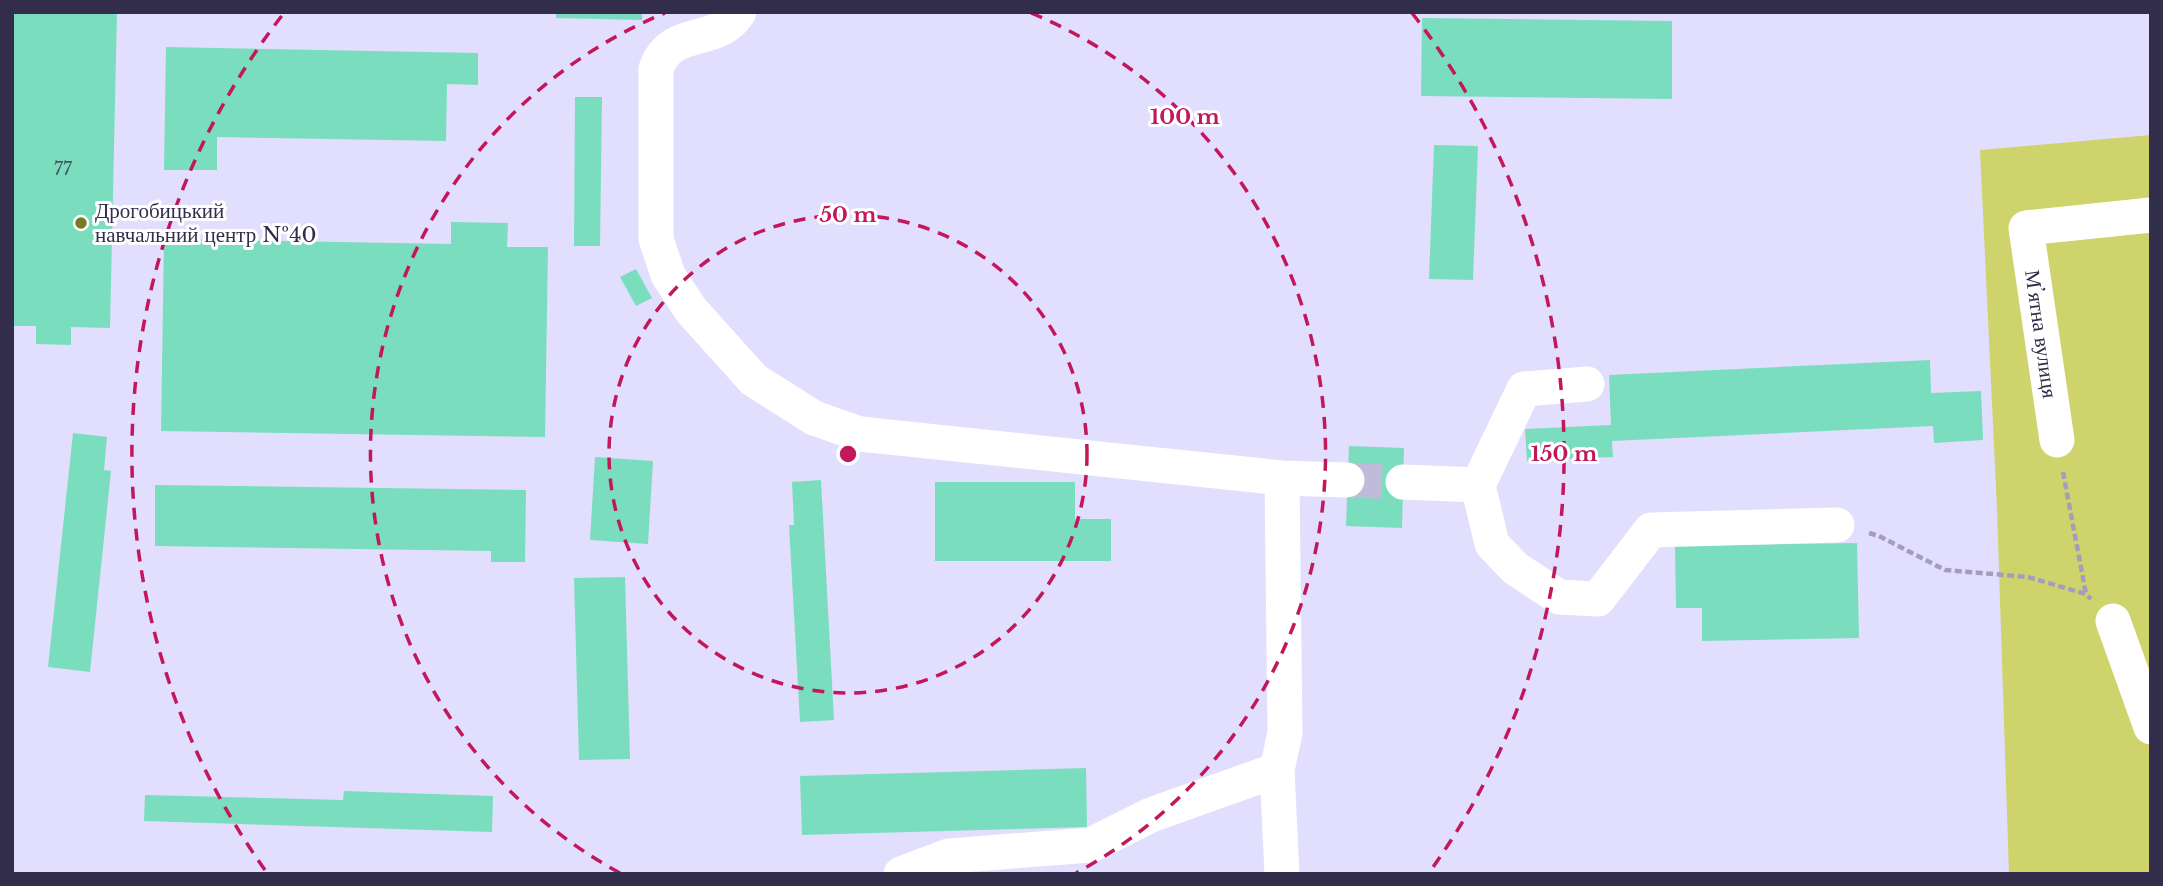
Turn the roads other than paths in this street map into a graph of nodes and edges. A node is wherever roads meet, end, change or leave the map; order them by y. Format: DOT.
graph roads {
  1 [pos="738,12"];
  2 [pos="2151,215"];
  3 [pos="1587,384"];
  4 [pos="2057,440"];
  5 [pos="1282,478"];
  6 [pos="1348,480"];
  7 [pos="1403,482"];
  8 [pos="1478,485"];
  9 [pos="1837,525"];
  10 [pos="2113,621"];
  11 [pos="2151,727"];
  12 [pos="1277,770"];
  13 [pos="901,874"];
  14 [pos="1282,874"];
  1 -- 5 [label="lane"];
  2 -- 4 [label="lane, Мʼятна вулиця"];
  3 -- 8 [label="lane"];
  5 -- 6 [label="lane"];
  5 -- 12 [label="lane"];
  7 -- 8 [label="lane"];
  8 -- 9 [label="lane"];
  10 -- 11 [label="lane"];
  12 -- 13 [label="lane"];
  12 -- 14 [label="lane"];
}
